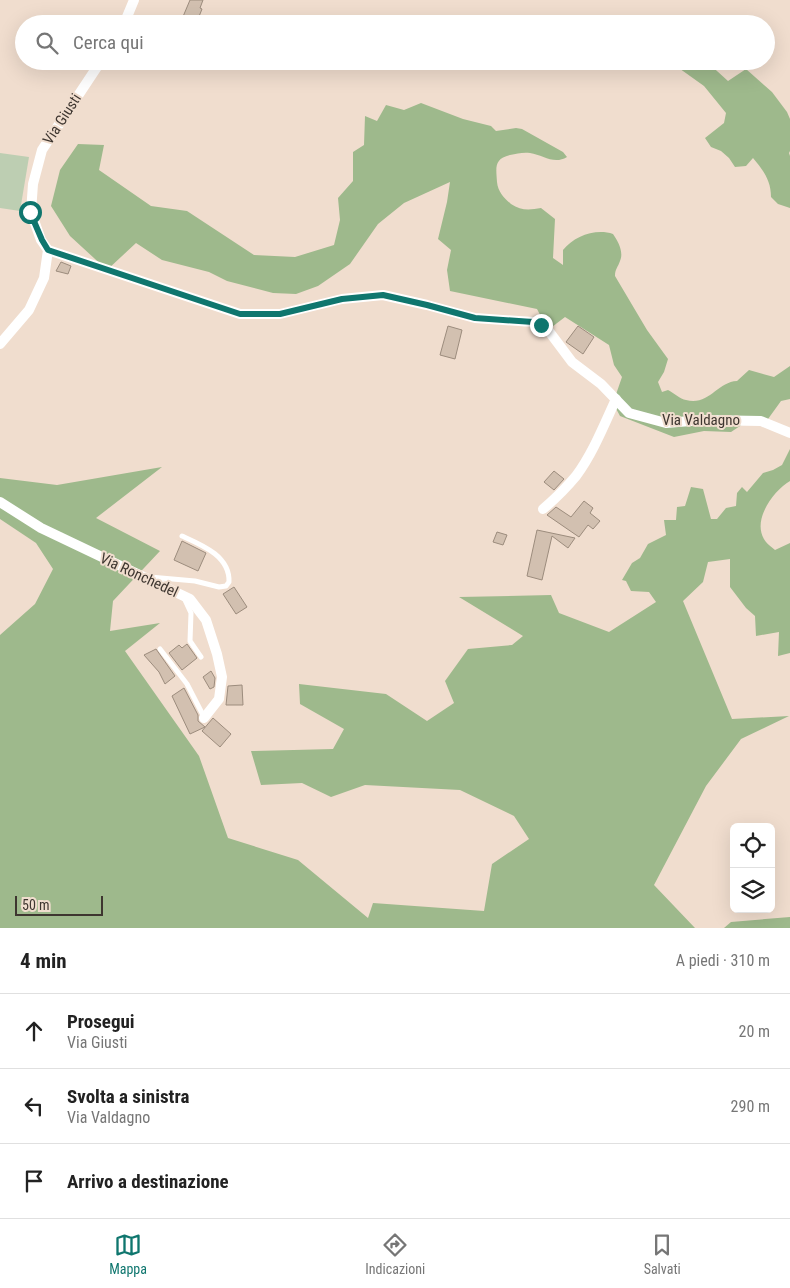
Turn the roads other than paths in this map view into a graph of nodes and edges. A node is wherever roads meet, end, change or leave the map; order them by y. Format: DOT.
graph roads {
  1 [pos="134,0"];
  2 [pos="128,15"];
  3 [pos="95,70"];
  4 [pos="48,250"];
  5 [pos="0,344"];
  6 [pos="616,399"];
  7 [pos="790,433"];
  8 [pos="0,502"];
  9 [pos="543,509"];
  10 [pos="182,536"];
  11 [pos="142,576"];
  12 [pos="182,596"];
  13 [pos="160,649"];
  14 [pos="201,657"];
  15 [pos="204,718"];
  1 -- 2 [label="street"];
  3 -- 4 [label="street, Via Giusti"];
  4 -- 5 [label="street"];
  4 -- 6 [label="street, Via Valdagno"];
  6 -- 7 [label="street, Via Valdagno"];
  6 -- 9 [label="street"];
  8 -- 11 [label="street, Via Ronchedel"];
  10 -- 11 [label="lane"];
  11 -- 12 [label="street, Via Ronchedel"];
  12 -- 14 [label="lane"];
  12 -- 15 [label="street, Via Ronchedel"];
  13 -- 15 [label="lane"];
}
